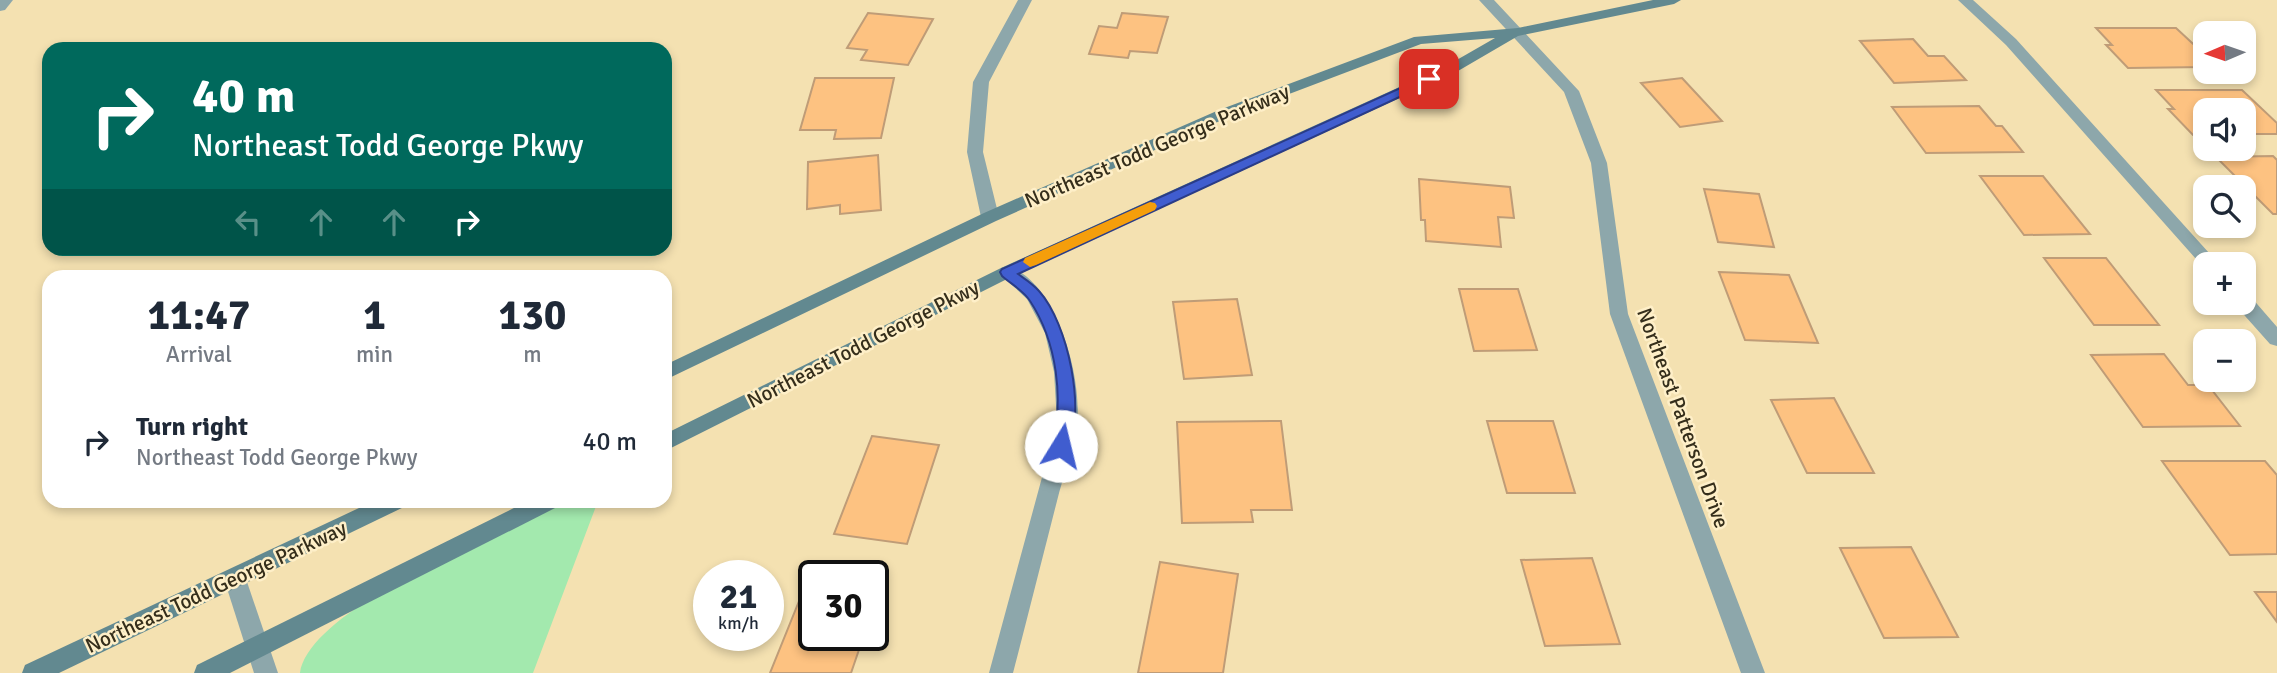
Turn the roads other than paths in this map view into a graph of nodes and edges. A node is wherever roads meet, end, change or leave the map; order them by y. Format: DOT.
graph roads {
  1 [pos="6,0"];
  2 [pos="1025,0"];
  3 [pos="1486,0"];
  4 [pos="1674,0"];
  5 [pos="1965,0"];
  6 [pos="0,7"];
  7 [pos="1518,32"];
  8 [pos="990,217"];
  9 [pos="2199,252"];
  10 [pos="1007,272"];
  11 [pos="2256,315"];
  12 [pos="2277,339"];
  13 [pos="672,370"];
  14 [pos="672,440"];
  15 [pos="381,508"];
  16 [pos="535,508"];
  17 [pos="234,579"];
  18 [pos="259,646"];
  19 [pos="34,673"];
  20 [pos="206,673"];
  21 [pos="266,673"];
  22 [pos="1001,673"];
  23 [pos="1753,673"];
  1 -- 6 [label="street"];
  2 -- 8 [label="street"];
  3 -- 7 [label="street, Northeast Patterson Drive"];
  4 -- 7 [label="main road, Northeast Todd George Parkway"];
  5 -- 9 [label="street"];
  7 -- 8 [label="main road, Northeast Todd George Parkway"];
  7 -- 10 [label="main road, Northeast Todd George Pkwy"];
  7 -- 23 [label="street, Northeast Patterson Drive"];
  8 -- 13 [label="main road, Northeast Todd George Parkway"];
  10 -- 14 [label="main road, Northeast Todd George Pkwy"];
  10 -- 22 [label="street"];
  11 -- 12 [label="street"];
  15 -- 17 [label="main road, Northeast Todd George Parkway"];
  16 -- 18 [label="main road"];
  17 -- 18 [label="street"];
  17 -- 19 [label="main road, Northeast Todd George Parkway"];
  18 -- 20 [label="main road"];
  18 -- 21 [label="street"];
}
